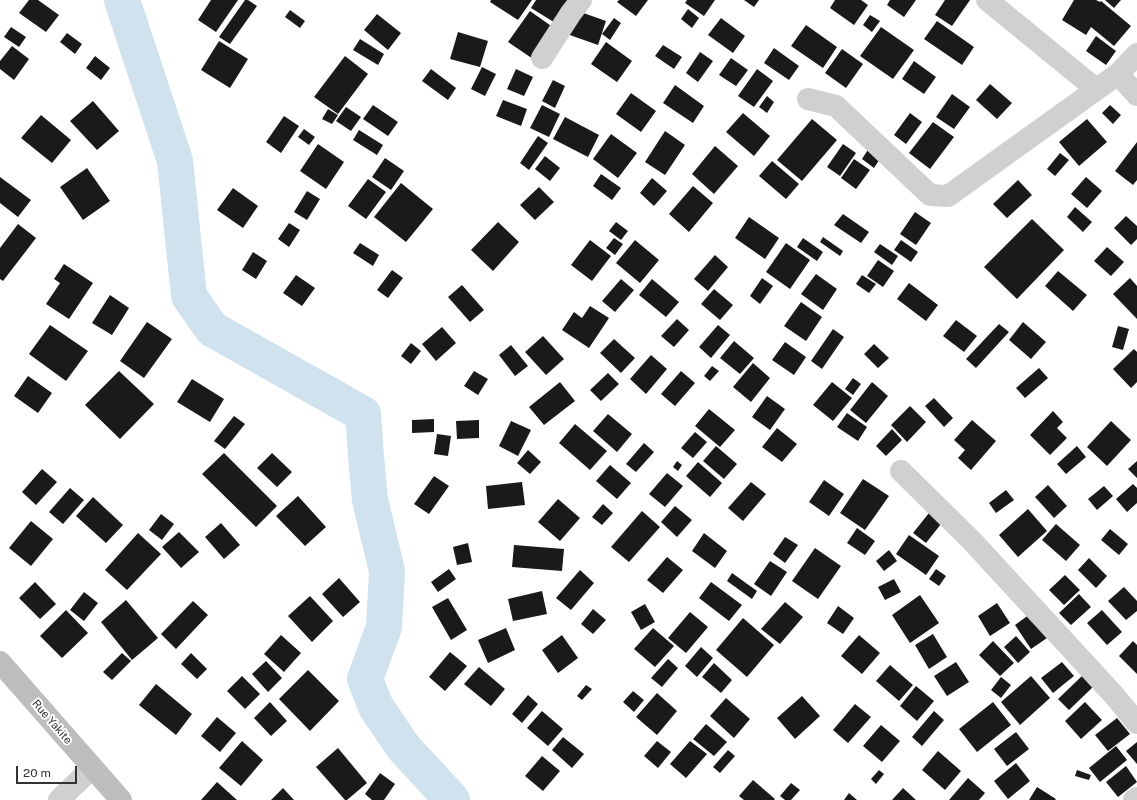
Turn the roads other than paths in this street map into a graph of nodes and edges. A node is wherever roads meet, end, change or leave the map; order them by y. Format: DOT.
graph roads {
  1 [pos="581,0"];
  2 [pos="987,0"];
  3 [pos="1137,54"];
  4 [pos="542,58"];
  5 [pos="1118,74"];
  6 [pos="1096,89"];
  7 [pos="1137,95"];
  8 [pos="808,99"];
  9 [pos="901,471"];
  10 [pos="0,662"];
  11 [pos="1137,723"];
  12 [pos="92,768"];
  13 [pos="1137,798"];
  14 [pos="59,800"];
  15 [pos="121,800"];
  16 [pos="1134,800"];
  1 -- 4 [label="street"];
  2 -- 6 [label="street"];
  3 -- 5 [label="street"];
  5 -- 6 [label="street"];
  5 -- 7 [label="street"];
  6 -- 8 [label="street"];
  9 -- 11 [label="street"];
  10 -- 12 [label="main road, Rue Yakite"];
  12 -- 14 [label="street"];
  12 -- 15 [label="main road, Rue Yakite"];
  13 -- 16 [label="street"];
}
